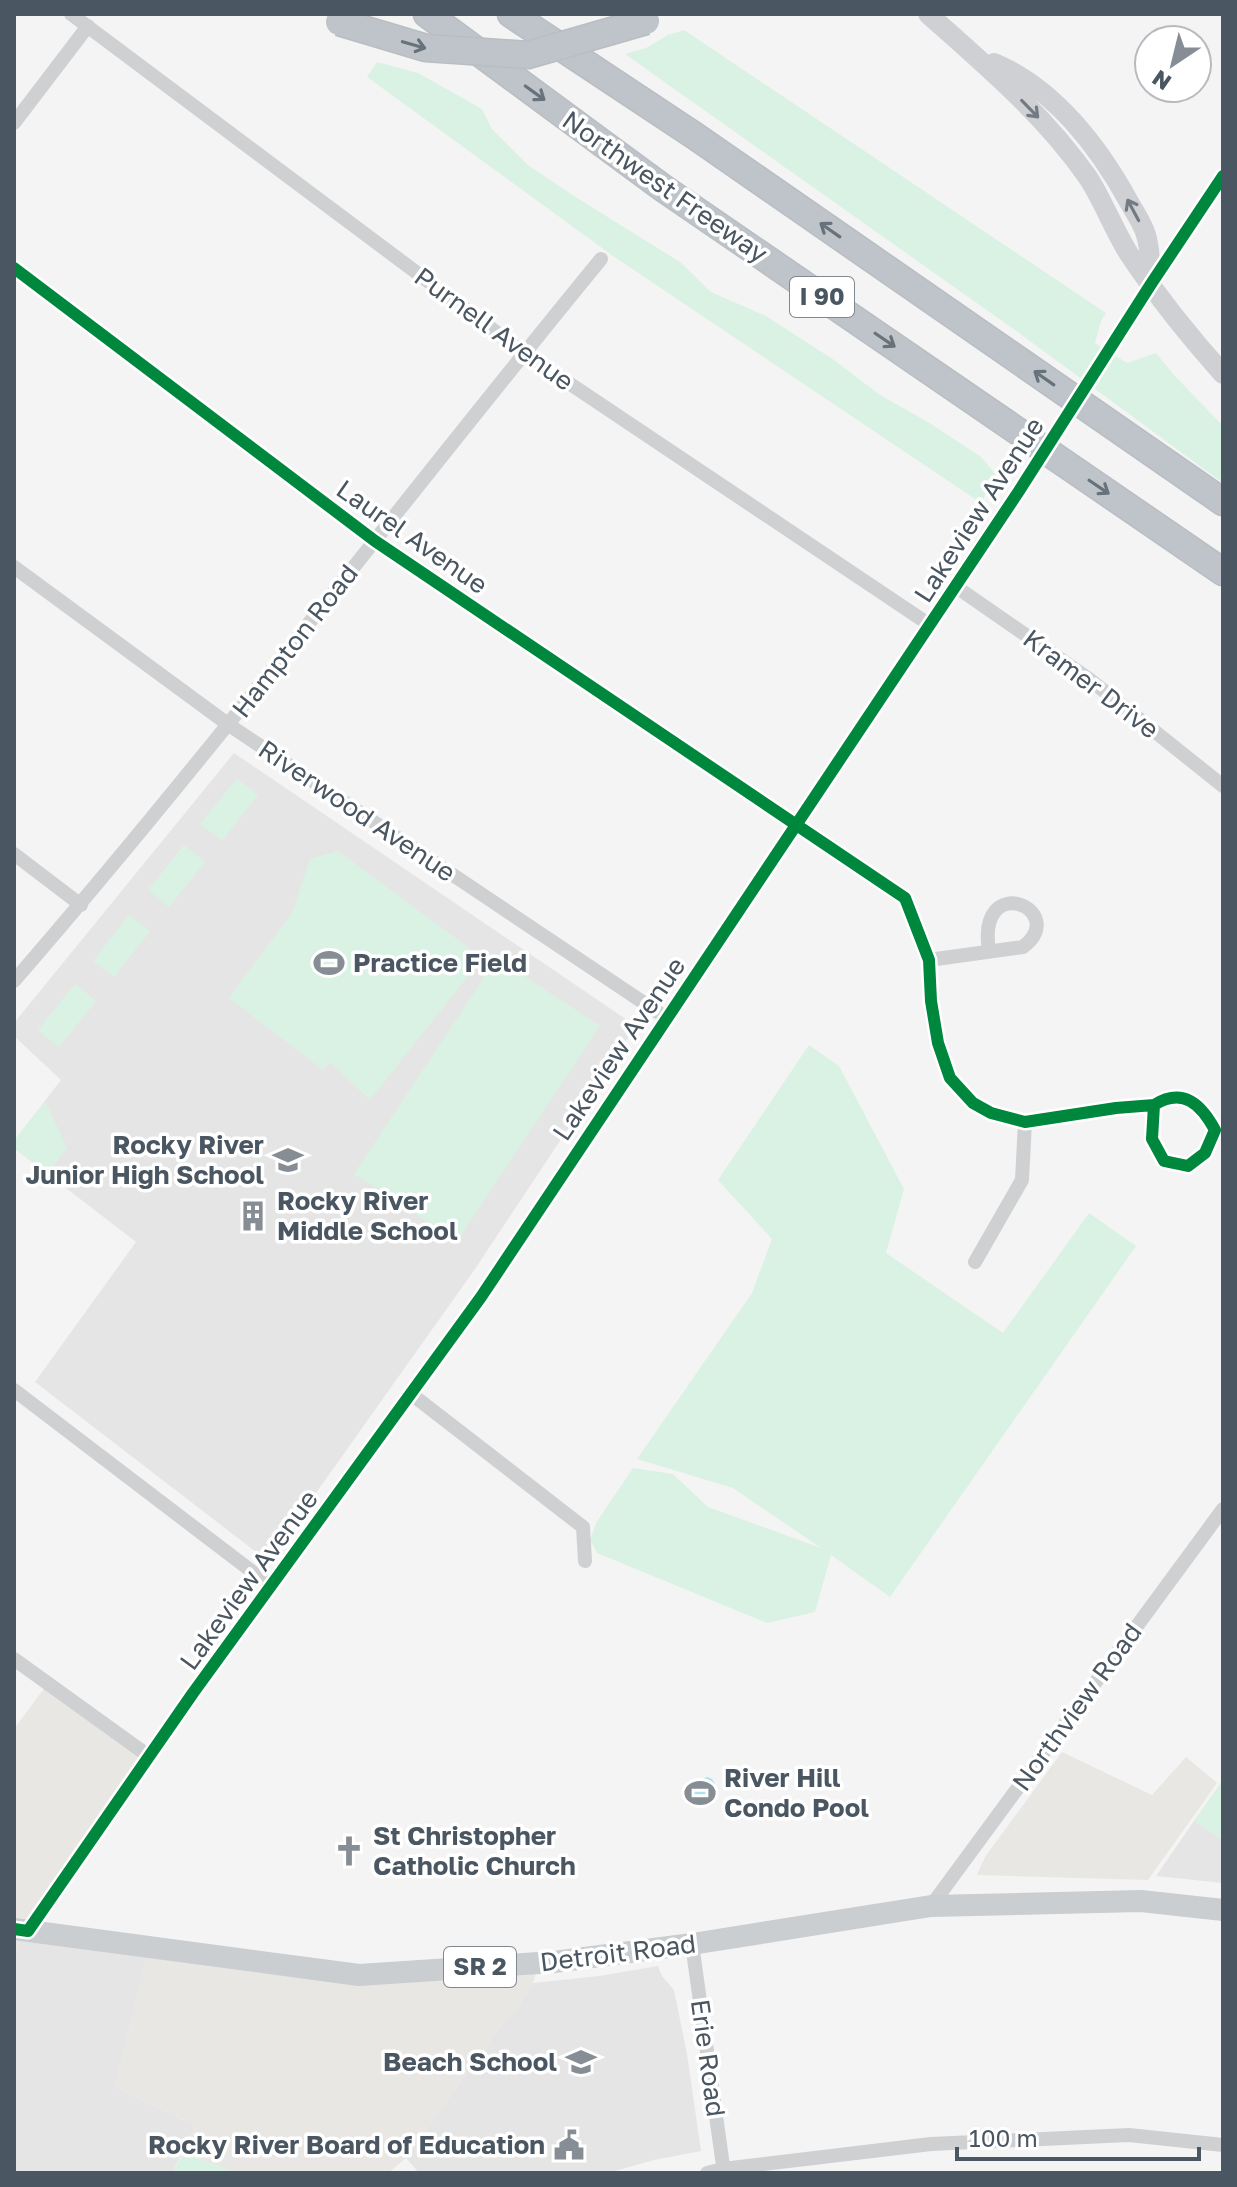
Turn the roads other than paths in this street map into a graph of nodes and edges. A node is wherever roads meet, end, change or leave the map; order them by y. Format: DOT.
graph roads {
  1 [pos="71,14"];
  2 [pos="427,14"];
  3 [pos="511,14"];
  4 [pos="928,14"];
  5 [pos="333,18"];
  6 [pos="656,18"];
  7 [pos="88,26"];
  8 [pos="14,123"];
  9 [pos="1223,176"];
  10 [pos="601,259"];
  11 [pos="14,268"];
  12 [pos="1151,284"];
  13 [pos="524,353"];
  14 [pos="1223,374"];
  15 [pos="1223,502"];
  16 [pos="375,541"];
  17 [pos="14,567"];
  18 [pos="1223,572"];
  19 [pos="955,586"];
  20 [pos="930,625"];
  21 [pos="229,725"];
  22 [pos="1223,786"];
  23 [pos="796,825"];
  24 [pos="14,854"];
  25 [pos="81,905"];
  26 [pos="989,951"];
  27 [pos="929,960"];
  28 [pos="14,981"];
  29 [pos="668,1019"];
  30 [pos="1154,1105"];
  31 [pos="1025,1122"];
  32 [pos="975,1262"];
  33 [pos="14,1390"];
  34 [pos="410,1393"];
  35 [pos="1223,1509"];
  36 [pos="585,1561"];
  37 [pos="271,1586"];
  38 [pos="14,1659"];
  39 [pos="150,1757"];
  40 [pos="931,1906"];
  41 [pos="1223,1910"];
  42 [pos="21,1930"];
  43 [pos="692,1944"];
  44 [pos="1223,2145"];
  45 [pos="724,2171"];
  46 [pos="707,2173"];
  1 -- 7 [label="street, Purnell Avenue"];
  2 -- 18 [label="highway, Northwest Freeway / I 90, one-way"];
  15 -- 3 [label="highway, I 90, one-way"];
  4 -- 12 [label="main road"];
  5 -- 6 [label="highway, one-way, bridge"];
  7 -- 8 [label="street"];
  7 -- 13 [label="street, Purnell Avenue"];
  9 -- 12 [label="street, Lakeview Avenue"];
  10 -- 13 [label="street, Hampton Road"];
  11 -- 16 [label="street, Laurel Avenue"];
  12 -- 14 [label="main road"];
  12 -- 19 [label="street, Lakeview Avenue, bridge"];
  13 -- 16 [label="street, Hampton Road"];
  13 -- 20 [label="street, Purnell Avenue"];
  16 -- 21 [label="street, Hampton Road"];
  16 -- 23 [label="street, Laurel Avenue"];
  17 -- 21 [label="street, Riverwood Avenue"];
  19 -- 20 [label="street, Lakeview Avenue"];
  19 -- 22 [label="street, Kramer Drive"];
  20 -- 23 [label="street, Lakeview Avenue"];
  21 -- 25 [label="street, Hampton Road"];
  21 -- 29 [label="street, Riverwood Avenue"];
  23 -- 27 [label="street, Laurel Avenue"];
  23 -- 29 [label="street, Lakeview Avenue"];
  24 -- 25 [label="street"];
  25 -- 28 [label="street, Hampton Road"];
  26 -- 27 [label="street"];
  27 -- 31 [label="street, Laurel Avenue"];
  29 -- 34 [label="street, Lakeview Avenue"];
  30 -- 30 [label="street"];
  30 -- 31 [label="street"];
  31 -- 32 [label="street"];
  33 -- 37 [label="street"];
  34 -- 36 [label="street"];
  34 -- 37 [label="street, Lakeview Avenue"];
  35 -- 40 [label="street, Northview Road"];
  37 -- 39 [label="street, Lakeview Avenue"];
  38 -- 39 [label="street"];
  39 -- 42 [label="street, Lakeview Avenue"];
  40 -- 41 [label="main road, Detroit Road / SR 2"];
  40 -- 43 [label="main road, Detroit Road / SR 2"];
  42 -- 43 [label="main road, Detroit Road / SR 2"];
  43 -- 45 [label="street, Erie Road"];
  44 -- 45 [label="street"];
  45 -- 46 [label="street"];
}
